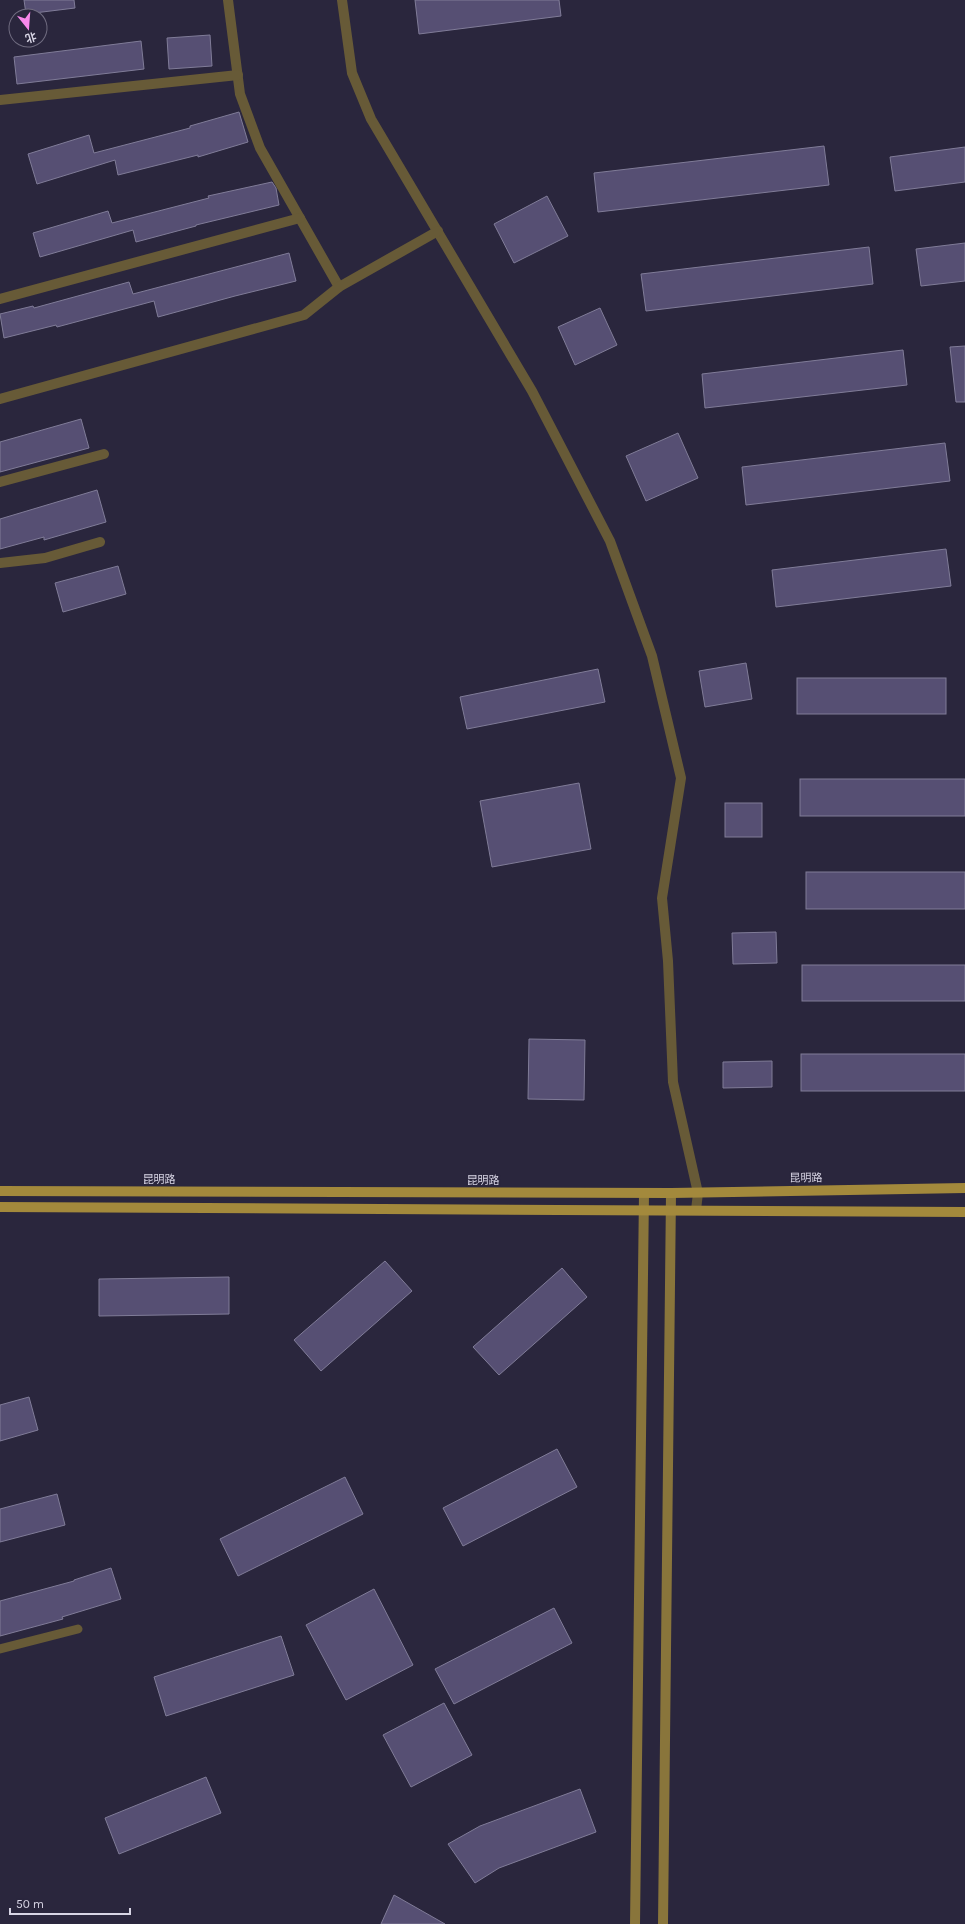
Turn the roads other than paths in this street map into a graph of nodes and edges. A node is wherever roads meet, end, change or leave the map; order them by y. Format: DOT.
graph roads {
  1 [pos="228,0"];
  2 [pos="342,0"];
  3 [pos="238,76"];
  4 [pos="0,100"];
  5 [pos="300,218"];
  6 [pos="438,231"];
  7 [pos="339,287"];
  8 [pos="0,299"];
  9 [pos="0,399"];
  10 [pos="104,454"];
  11 [pos="0,482"];
  12 [pos="100,542"];
  13 [pos="0,563"];
  14 [pos="965,1188"];
  15 [pos="0,1191"];
  16 [pos="644,1193"];
  17 [pos="671,1193"];
  18 [pos="698,1193"];
  19 [pos="0,1206"];
  20 [pos="644,1210"];
  21 [pos="670,1210"];
  22 [pos="696,1210"];
  23 [pos="965,1212"];
  24 [pos="78,1629"];
  25 [pos="0,1649"];
  26 [pos="635,1924"];
  27 [pos="663,1924"];
  1 -- 3 [label="street"];
  2 -- 6 [label="street"];
  3 -- 4 [label="street"];
  3 -- 5 [label="street"];
  5 -- 7 [label="street"];
  5 -- 8 [label="street"];
  6 -- 7 [label="street"];
  6 -- 18 [label="street"];
  7 -- 9 [label="street"];
  10 -- 11 [label="street"];
  12 -- 13 [label="street"];
  14 -- 18 [label="main road, 昆明路"];
  15 -- 16 [label="main road, 昆明路"];
  16 -- 17 [label="main road, 昆明路"];
  16 -- 20 [label="main road"];
  17 -- 18 [label="main road, 昆明路"];
  17 -- 21 [label="main road"];
  18 -- 22 [label="street"];
  19 -- 20 [label="main road"];
  20 -- 21 [label="main road"];
  20 -- 26 [label="main road"];
  21 -- 22 [label="main road"];
  21 -- 27 [label="main road"];
  22 -- 23 [label="main road"];
  24 -- 25 [label="lane"];
}
